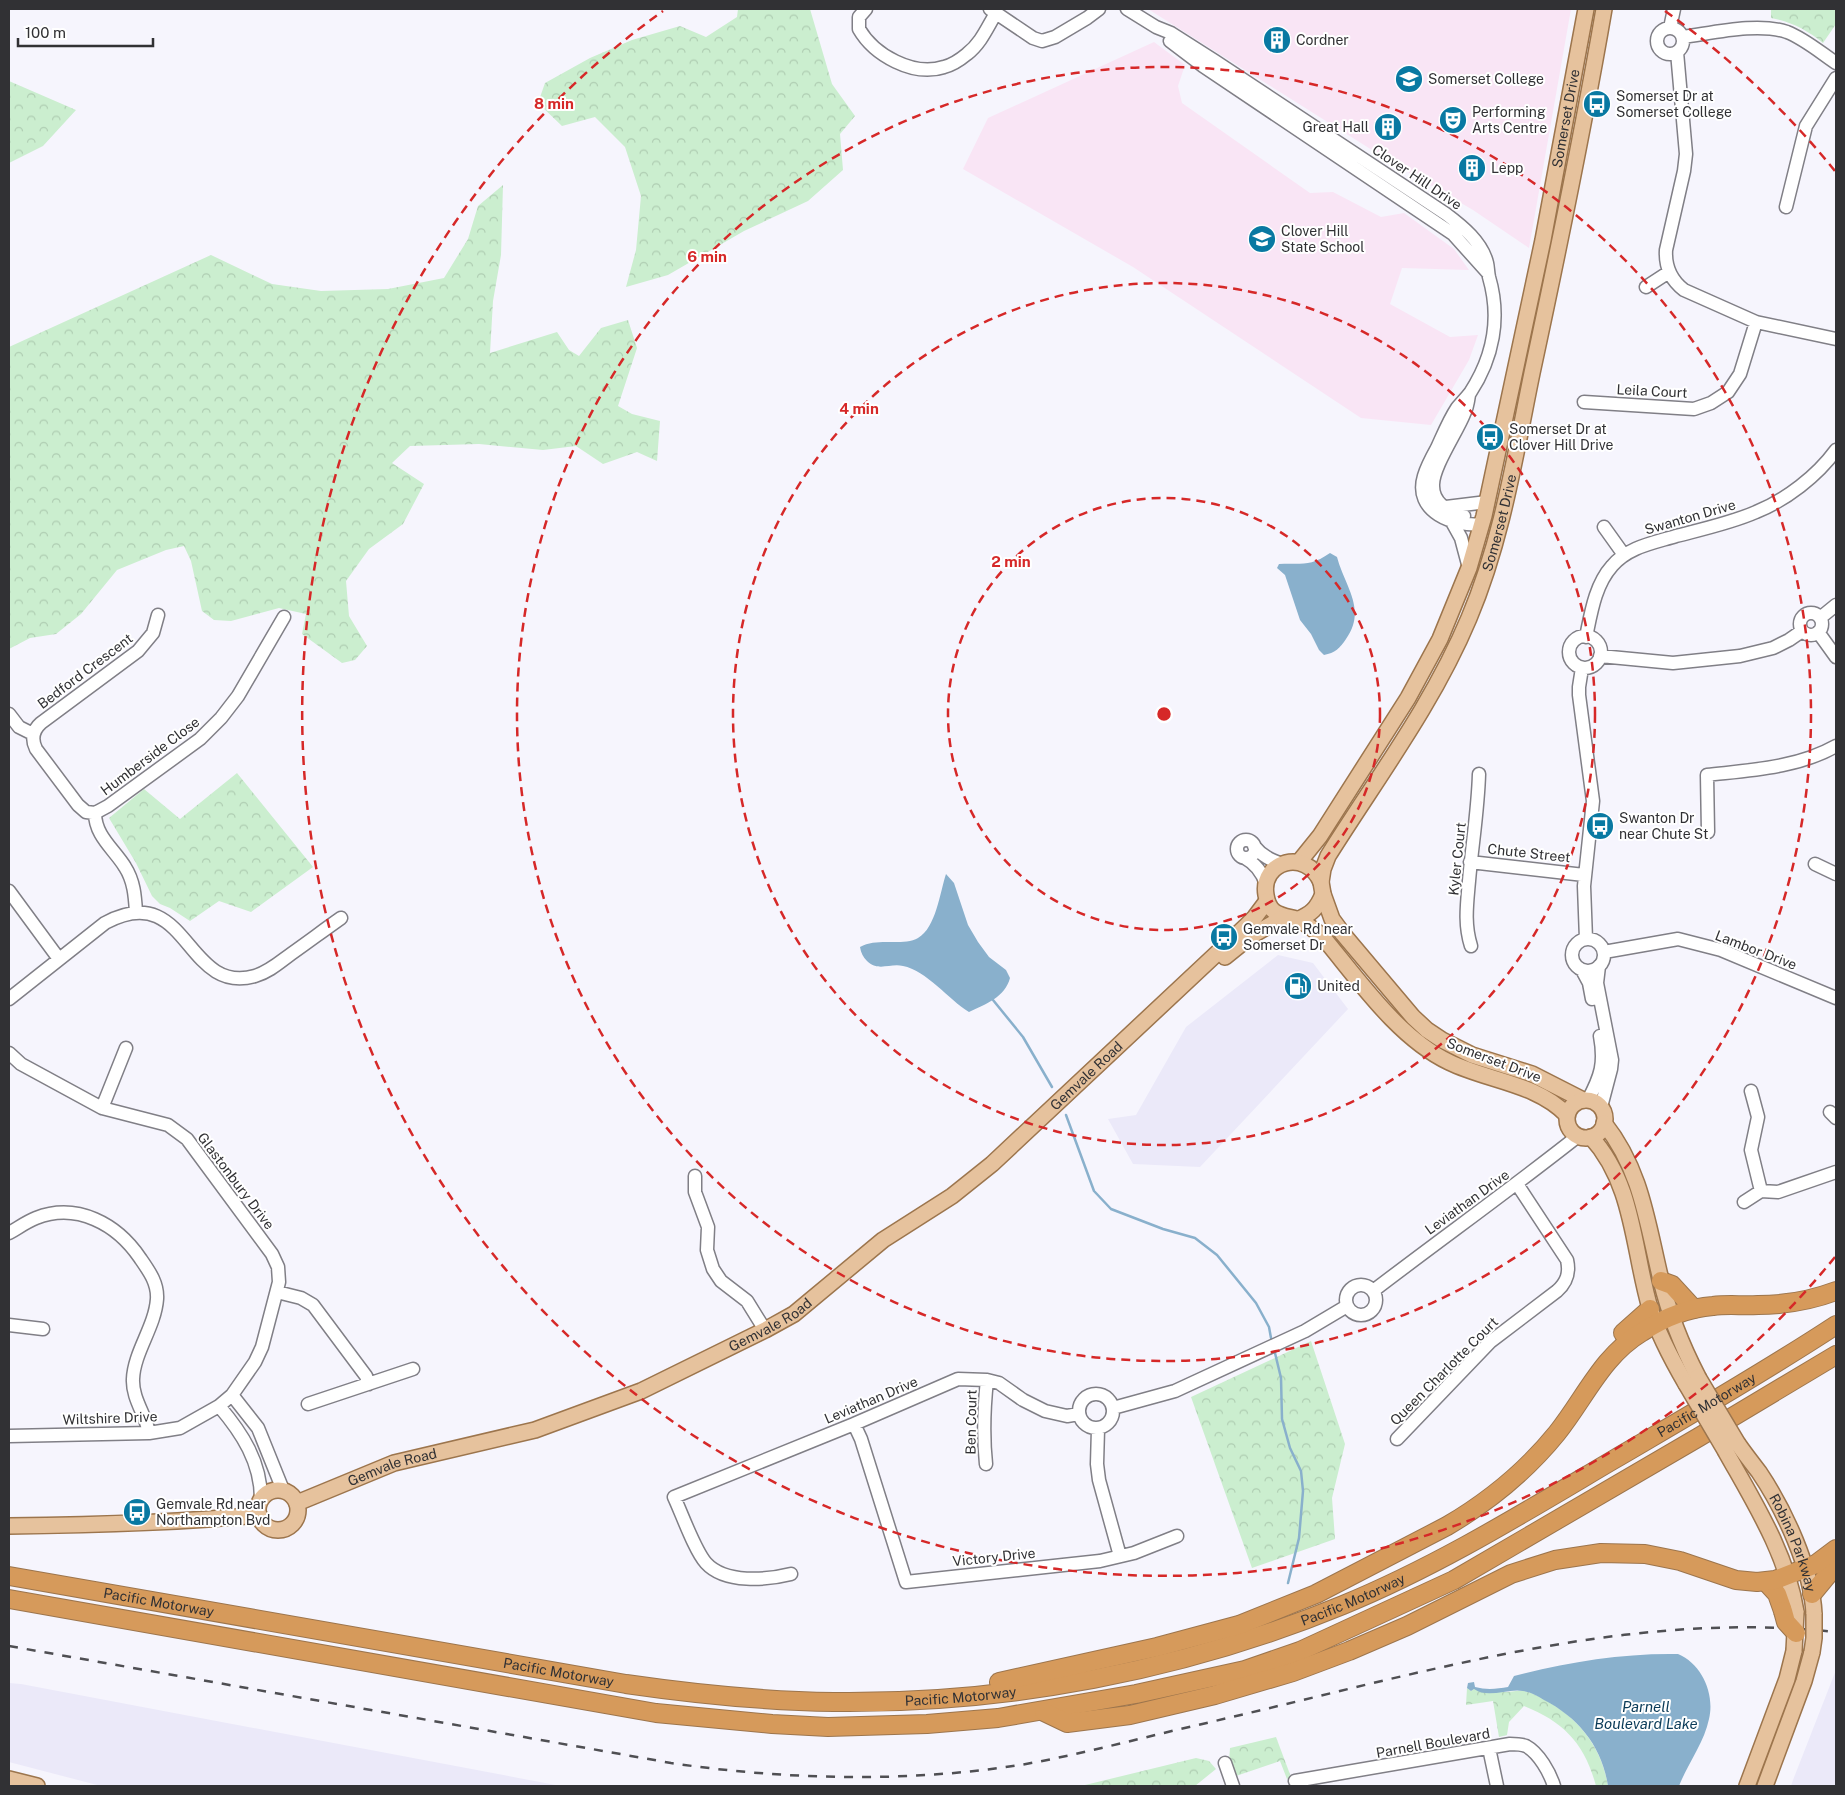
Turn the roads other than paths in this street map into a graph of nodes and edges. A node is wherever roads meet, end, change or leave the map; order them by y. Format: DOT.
graph roads {
  1 [pos="866,9"];
  2 [pos="1099,9"];
  3 [pos="1127,9"];
  4 [pos="1586,9"];
  5 [pos="1604,9"];
  6 [pos="1674,9"];
  7 [pos="992,11"];
  8 [pos="1670,28"];
  9 [pos="1683,37"];
  10 [pos="1677,52"];
  11 [pos="1836,63"];
  12 [pos="1836,78"];
  13 [pos="1786,208"];
  14 [pos="1669,272"];
  15 [pos="1646,287"];
  16 [pos="1756,322"];
  17 [pos="1836,339"];
  18 [pos="1469,394"];
  19 [pos="1584,402"];
  20 [pos="1836,450"];
  21 [pos="1487,502"];
  22 [pos="1444,508"];
  23 [pos="1451,520"];
  24 [pos="1482,524"];
  25 [pos="1604,527"];
  26 [pos="1499,528"];
  27 [pos="1624,555"];
  28 [pos="1469,568"];
  29 [pos="1836,605"];
  30 [pos="158,615"];
  31 [pos="284,618"];
  32 [pos="1820,618"];
  33 [pos="1802,631"];
  34 [pos="1818,632"];
  35 [pos="1586,637"];
  36 [pos="1600,656"];
  37 [pos="1836,657"];
  38 [pos="1582,668"];
  39 [pos="9,714"];
  40 [pos="33,734"];
  41 [pos="1836,746"];
  42 [pos="1479,774"];
  43 [pos="95,814"];
  44 [pos="1708,832"];
  45 [pos="1299,862"];
  46 [pos="1470,862"];
  47 [pos="1282,864"];
  48 [pos="1815,864"];
  49 [pos="1836,874"];
  50 [pos="1584,875"];
  51 [pos="1266,884"];
  52 [pos="1322,888"];
  53 [pos="9,891"];
  54 [pos="1267,900"];
  55 [pos="136,912"];
  56 [pos="341,918"];
  57 [pos="1290,918"];
  58 [pos="1586,939"];
  59 [pos="1471,946"];
  60 [pos="1604,952"];
  61 [pos="59,959"];
  62 [pos="1599,966"];
  63 [pos="1582,970"];
  64 [pos="1836,998"];
  65 [pos="9,1000"];
  66 [pos="1162,1005"];
  67 [pos="126,1048"];
  68 [pos="9,1053"];
  69 [pos="1751,1091"];
  70 [pos="1591,1102"];
  71 [pos="102,1108"];
  72 [pos="1567,1115"];
  73 [pos="1604,1123"];
  74 [pos="1584,1136"];
  75 [pos="1836,1172"];
  76 [pos="695,1176"];
  77 [pos="1517,1184"];
  78 [pos="1761,1191"];
  79 [pos="1744,1202"];
  80 [pos="9,1232"];
  81 [pos="1661,1281"];
  82 [pos="1373,1291"];
  83 [pos="1836,1291"];
  84 [pos="277,1292"];
  85 [pos="1347,1306"];
  86 [pos="1694,1309"];
  87 [pos="1659,1317"];
  88 [pos="9,1325"];
  89 [pos="1836,1325"];
  90 [pos="42,1329"];
  91 [pos="765,1330"];
  92 [pos="1836,1354"];
  93 [pos="413,1369"];
  94 [pos="987,1380"];
  95 [pos="368,1384"];
  96 [pos="232,1396"];
  97 [pos="308,1404"];
  98 [pos="219,1406"];
  99 [pos="1113,1408"];
  100 [pos="1079,1414"];
  101 [pos="854,1424"];
  102 [pos="1098,1428"];
  103 [pos="149,1434"];
  104 [pos="9,1436"];
  105 [pos="1397,1439"];
  106 [pos="1732,1448"];
  107 [pos="986,1464"];
  108 [pos="283,1490"];
  109 [pos="261,1499"];
  110 [pos="297,1503"];
  111 [pos="259,1515"];
  112 [pos="9,1526"];
  113 [pos="1177,1536"];
  114 [pos="1836,1549"];
  115 [pos="1120,1556"];
  116 [pos="1836,1565"];
  117 [pos="1806,1569"];
  118 [pos="791,1574"];
  119 [pos="9,1576"];
  120 [pos="1788,1576"];
  121 [pos="1766,1582"];
  122 [pos="1812,1594"];
  123 [pos="9,1599"];
  124 [pos="1790,1611"];
  125 [pos="1795,1642"];
  126 [pos="975,1696"];
  127 [pos="1044,1712"];
  128 [pos="1489,1748"];
  129 [pos="1225,1763"];
  130 [pos="9,1779"];
  131 [pos="1330,1781"];
  132 [pos="1295,1782"];
  133 [pos="37,1786"];
  134 [pos="1233,1786"];
  135 [pos="1497,1786"];
  136 [pos="1554,1786"];
  137 [pos="1747,1786"];
  138 [pos="1765,1786"];
  1 -- 7 [label="street"];
  2 -- 7 [label="street"];
  3 -- 18 [label="street, Clover Hill Drive"];
  4 -- 21 [label="main road, Somerset Drive"];
  5 -- 26 [label="main road, Somerset Drive"];
  6 -- 8 [label="street"];
  8 -- 9 [label="street"];
  8 -- 10 [label="street"];
  9 -- 10 [label="street"];
  9 -- 11 [label="street"];
  10 -- 14 [label="street"];
  12 -- 13 [label="street"];
  14 -- 15 [label="street"];
  14 -- 16 [label="street"];
  16 -- 17 [label="street"];
  16 -- 19 [label="street, Leila Court"];
  18 -- 22 [label="street, Clover Hill Drive"];
  18 -- 23 [label="street, Clover Hill Drive"];
  20 -- 27 [label="street, Swanton Drive"];
  21 -- 22 [label="street"];
  21 -- 24 [label="main road, Somerset Drive"];
  22 -- 24 [label="street, Clover Hill Drive"];
  23 -- 24 [label="street, Clover Hill Drive"];
  23 -- 28 [label="street"];
  24 -- 26 [label="street, Clover Hill Drive"];
  24 -- 28 [label="main road, Somerset Drive"];
  25 -- 27 [label="street"];
  26 -- 52 [label="main road, Somerset Drive"];
  27 -- 35 [label="street, Swanton Drive"];
  28 -- 45 [label="main road, Somerset Drive"];
  29 -- 32 [label="street"];
  30 -- 40 [label="street, Bedford Crescent"];
  31 -- 43 [label="street, Humberside Close"];
  32 -- 33 [label="street"];
  32 -- 34 [label="street"];
  33 -- 34 [label="street"];
  33 -- 36 [label="street"];
  34 -- 37 [label="street"];
  35 -- 36 [label="street"];
  35 -- 38 [label="street"];
  36 -- 38 [label="street"];
  38 -- 50 [label="street"];
  39 -- 40 [label="street"];
  40 -- 43 [label="street"];
  41 -- 44 [label="street"];
  42 -- 46 [label="street, Kyler Court"];
  43 -- 55 [label="street"];
  45 -- 47 [label="main road"];
  45 -- 52 [label="main road, Somerset Drive"];
  46 -- 50 [label="street, Chute Street"];
  46 -- 59 [label="street, Kyler Court"];
  47 -- 51 [label="main road"];
  47 -- 51 [label="street"];
  48 -- 49 [label="street"];
  50 -- 58 [label="street"];
  51 -- 54 [label="main road"];
  52 -- 57 [label="main road, Somerset Drive"];
  52 -- 70 [label="main road, Somerset Drive"];
  53 -- 61 [label="street"];
  54 -- 57 [label="main road, Somerset Drive"];
  54 -- 66 [label="main road, Gemvale Road"];
  55 -- 56 [label="street"];
  55 -- 61 [label="street"];
  57 -- 66 [label="main road, Gemvale Road"];
  57 -- 72 [label="main road, Somerset Drive"];
  58 -- 60 [label="street"];
  58 -- 63 [label="street"];
  60 -- 62 [label="street"];
  60 -- 64 [label="street, Lambor Drive"];
  61 -- 65 [label="street"];
  62 -- 63 [label="street"];
  62 -- 70 [label="street"];
  63 -- 70 [label="street"];
  66 -- 91 [label="main road, Gemvale Road"];
  67 -- 71 [label="street"];
  68 -- 71 [label="street, Glastonbury Drive"];
  69 -- 78 [label="street"];
  70 -- 72 [label="main road"];
  70 -- 73 [label="main road"];
  71 -- 84 [label="street, Glastonbury Drive"];
  72 -- 74 [label="main road, Somerset Drive"];
  73 -- 74 [label="main road"];
  73 -- 81 [label="main road"];
  74 -- 77 [label="street, Leviathan Drive"];
  74 -- 87 [label="main road, Somerset Drive"];
  75 -- 78 [label="street"];
  76 -- 91 [label="street"];
  77 -- 82 [label="street, Leviathan Drive"];
  77 -- 105 [label="street, Queen Charlotte Court"];
  78 -- 79 [label="street"];
  80 -- 103 [label="street"];
  81 -- 86 [label="highway"];
  81 -- 87 [label="main road"];
  82 -- 85 [label="street"];
  82 -- 85 [label="street"];
  83 -- 86 [label="highway"];
  84 -- 95 [label="street"];
  84 -- 96 [label="street, Glastonbury Drive"];
  85 -- 99 [label="street"];
  86 -- 87 [label="highway"];
  87 -- 106 [label="main road, Robina Parkway, bridge"];
  87 -- 126 [label="highway"];
  88 -- 90 [label="street"];
  89 -- 126 [label="highway, Pacific Motorway"];
  91 -- 110 [label="main road, Gemvale Road"];
  92 -- 127 [label="highway, Pacific Motorway"];
  93 -- 95 [label="street"];
  94 -- 100 [label="street, Leviathan Drive"];
  94 -- 101 [label="street, Leviathan Drive"];
  94 -- 107 [label="street, Ben Court"];
  95 -- 97 [label="street"];
  96 -- 98 [label="street, Wiltshire Drive"];
  96 -- 108 [label="street"];
  98 -- 103 [label="street, Wiltshire Drive"];
  98 -- 109 [label="street"];
  99 -- 100 [label="street"];
  99 -- 102 [label="street"];
  100 -- 102 [label="street"];
  101 -- 115 [label="street, Victory Drive"];
  101 -- 118 [label="street, Leviathan Drive"];
  102 -- 115 [label="street"];
  103 -- 104 [label="street, Wiltshire Drive"];
  106 -- 117 [label="main road, Robina Parkway"];
  106 -- 120 [label="main road, Robina Parkway"];
  108 -- 109 [label="main road"];
  108 -- 110 [label="main road"];
  109 -- 111 [label="main road"];
  110 -- 111 [label="main road"];
  111 -- 112 [label="main road"];
  113 -- 115 [label="street"];
  114 -- 117 [label="highway"];
  116 -- 122 [label="highway"];
  117 -- 120 [label="highway"];
  117 -- 122 [label="main road, Robina Parkway"];
  119 -- 126 [label="highway, Pacific Motorway"];
  120 -- 121 [label="highway"];
  120 -- 124 [label="main road, Robina Parkway"];
  121 -- 124 [label="highway"];
  121 -- 127 [label="highway"];
  122 -- 138 [label="main road, Robina Parkway, bridge"];
  123 -- 127 [label="highway, Pacific Motorway"];
  124 -- 125 [label="highway, bridge"];
  125 -- 137 [label="main road"];
  128 -- 131 [label="street, Parnell Boulevard"];
  128 -- 135 [label="street"];
  128 -- 136 [label="street, Parnell Boulevard"];
  129 -- 134 [label="street"];
  130 -- 133 [label="main road"];
  131 -- 132 [label="street, Parnell Boulevard"];
}
